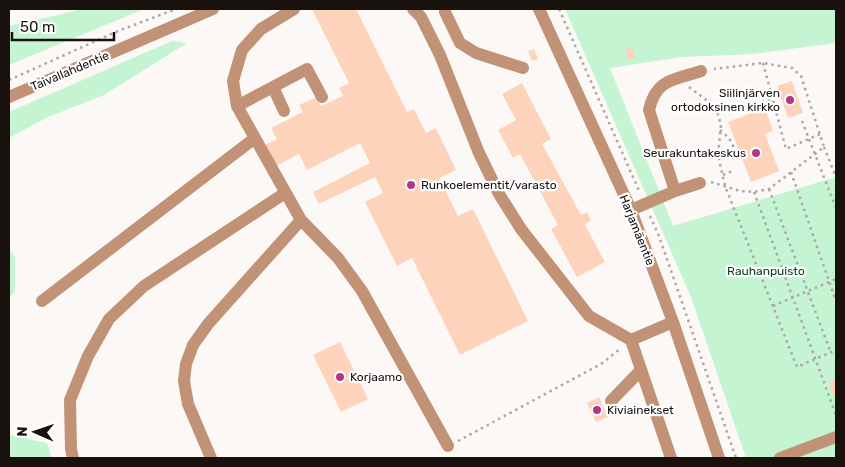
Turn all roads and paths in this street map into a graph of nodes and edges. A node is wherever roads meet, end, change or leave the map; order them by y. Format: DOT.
graph roads {
  1 [pos="176,9"];
  2 [pos="213,9"];
  3 [pos="294,9"];
  4 [pos="413,9"];
  5 [pos="445,9"];
  6 [pos="539,9"];
  7 [pos="763,63"];
  8 [pos="523,68"];
  9 [pos="702,71"];
  10 [pos="681,78"];
  11 [pos="9,80"];
  12 [pos="272,87"];
  13 [pos="9,97"];
  14 [pos="322,97"];
  15 [pos="773,100"];
  16 [pos="237,106"];
  17 [pos="284,111"];
  18 [pos="717,111"];
  19 [pos="802,121"];
  20 [pos="720,130"];
  21 [pos="820,134"];
  22 [pos="255,138"];
  23 [pos="809,138"];
  24 [pos="824,147"];
  25 [pos="737,154"];
  26 [pos="815,155"];
  27 [pos="734,170"];
  28 [pos="791,172"];
  29 [pos="723,175"];
  30 [pos="836,177"];
  31 [pos="700,183"];
  32 [pos="726,186"];
  33 [pos="769,188"];
  34 [pos="675,191"];
  35 [pos="754,192"];
  36 [pos="285,193"];
  37 [pos="836,208"];
  38 [pos="631,210"];
  39 [pos="301,220"];
  40 [pos="836,279"];
  41 [pos="830,282"];
  42 [pos="809,291"];
  43 [pos="793,298"];
  44 [pos="42,301"];
  45 [pos="836,301"];
  46 [pos="773,306"];
  47 [pos="673,322"];
  48 [pos="631,340"];
  49 [pos="836,350"];
  50 [pos="831,352"];
  51 [pos="816,359"];
  52 [pos="641,370"];
  53 [pos="611,401"];
  54 [pos="836,415"];
  55 [pos="836,437"];
  56 [pos="448,446"];
  57 [pos="73,458"];
  58 [pos="211,458"];
  59 [pos="671,458"];
  60 [pos="719,458"];
  61 [pos="780,458"];
  1 -- 11 [label="path"];
  2 -- 13 [label="street, Taivallahdentie"];
  3 -- 16 [label="street"];
  4 -- 48 [label="street"];
  5 -- 8 [label="street"];
  6 -- 38 [label="street, Harjamäentie"];
  7 -- 9 [label="path"];
  7 -- 15 [label="path"];
  7 -- 21 [label="path"];
  9 -- 10 [label="street"];
  10 -- 18 [label="path"];
  10 -- 34 [label="street"];
  12 -- 14 [label="street"];
  12 -- 16 [label="street"];
  12 -- 17 [label="street"];
  15 -- 18 [label="path"];
  15 -- 23 [label="path"];
  16 -- 22 [label="street"];
  18 -- 20 [label="path"];
  19 -- 23 [label="path"];
  20 -- 25 [label="path"];
  20 -- 29 [label="path"];
  21 -- 23 [label="path"];
  21 -- 24 [label="path"];
  22 -- 36 [label="street"];
  22 -- 44 [label="street"];
  23 -- 26 [label="path"];
  24 -- 26 [label="path"];
  24 -- 30 [label="path"];
  26 -- 28 [label="path"];
  26 -- 37 [label="path"];
  27 -- 29 [label="path"];
  28 -- 33 [label="path"];
  28 -- 41 [label="path"];
  29 -- 32 [label="path"];
  31 -- 32 [label="path"];
  31 -- 34 [label="street"];
  32 -- 35 [label="path"];
  32 -- 46 [label="path"];
  33 -- 35 [label="path"];
  33 -- 42 [label="path"];
  34 -- 38 [label="street"];
  35 -- 43 [label="path"];
  36 -- 39 [label="street"];
  36 -- 57 [label="street"];
  38 -- 47 [label="street, Harjamäentie"];
  39 -- 56 [label="street"];
  39 -- 58 [label="street"];
  40 -- 41 [label="path"];
  41 -- 42 [label="path"];
  41 -- 45 [label="path"];
  42 -- 43 [label="path"];
  42 -- 50 [label="path"];
  43 -- 46 [label="path"];
  43 -- 51 [label="path"];
  46 -- 51 [label="path"];
  47 -- 48 [label="street"];
  47 -- 60 [label="street, Harjamäentie"];
  48 -- 52 [label="street"];
  48 -- 56 [label="path"];
  49 -- 50 [label="path"];
  50 -- 51 [label="path"];
  51 -- 54 [label="path"];
  52 -- 53 [label="street"];
  52 -- 59 [label="street"];
  55 -- 61 [label="street"];
}
